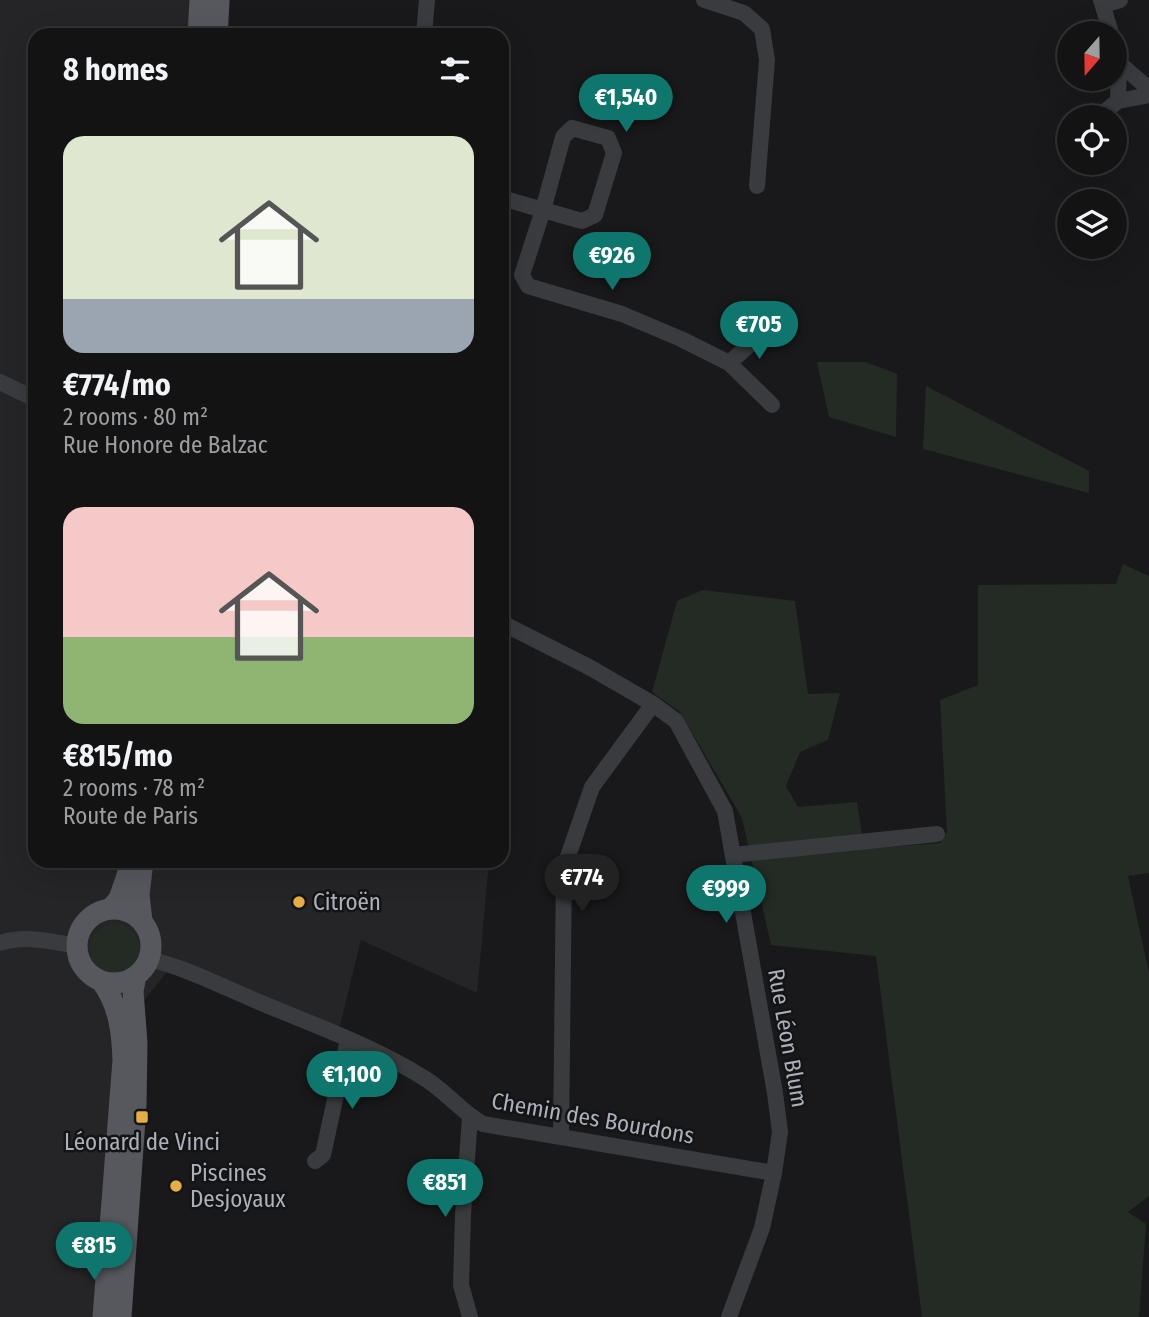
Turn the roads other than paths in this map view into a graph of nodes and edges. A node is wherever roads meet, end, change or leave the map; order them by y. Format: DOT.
graph roads {
  1 [pos="200,0"];
  2 [pos="219,0"];
  3 [pos="427,0"];
  4 [pos="704,0"];
  5 [pos="1120,0"];
  6 [pos="1102,2"];
  7 [pos="1108,21"];
  8 [pos="198,28"];
  9 [pos="217,28"];
  10 [pos="425,28"];
  11 [pos="1127,66"];
  12 [pos="1149,89"];
  13 [pos="1118,91"];
  14 [pos="1149,95"];
  15 [pos="1118,101"];
  16 [pos="1113,105"];
  17 [pos="757,186"];
  18 [pos="509,200"];
  19 [pos="543,210"];
  20 [pos="764,332"];
  21 [pos="729,363"];
  22 [pos="0,382"];
  23 [pos="28,396"];
  24 [pos="772,405"];
  25 [pos="509,627"];
  26 [pos="653,704"];
  27 [pos="937,834"];
  28 [pos="733,855"];
  29 [pos="130,868"];
  30 [pos="142,868"];
  31 [pos="111,908"];
  32 [pos="142,921"];
  33 [pos="0,943"];
  34 [pos="76,946"];
  35 [pos="142,968"];
  36 [pos="102,982"];
  37 [pos="348,1039"];
  38 [pos="470,1117"];
  39 [pos="561,1137"];
  40 [pos="315,1161"];
  41 [pos="774,1172"];
  42 [pos="109,1245"];
  43 [pos="103,1317"];
  44 [pos="110,1317"];
  45 [pos="121,1317"];
  46 [pos="470,1317"];
  47 [pos="729,1317"];
  1 -- 8 [label="main road"];
  2 -- 9 [label="main road"];
  3 -- 10 [label="street"];
  4 -- 17 [label="street"];
  5 -- 6 [label="street"];
  6 -- 7 [label="street"];
  11 -- 12 [label="street"];
  13 -- 15 [label="street"];
  14 -- 15 [label="street"];
  15 -- 16 [label="street"];
  18 -- 19 [label="street"];
  19 -- 19 [label="street"];
  19 -- 21 [label="street"];
  20 -- 21 [label="street"];
  21 -- 24 [label="street"];
  22 -- 23 [label="street"];
  25 -- 26 [label="street, Rue Léon Blum"];
  26 -- 28 [label="street, Rue Léon Blum"];
  26 -- 39 [label="street"];
  27 -- 28 [label="street"];
  28 -- 41 [label="street, Rue Léon Blum"];
  29 -- 31 [label="main road"];
  30 -- 32 [label="main road"];
  31 -- 32 [label="main road"];
  31 -- 34 [label="main road"];
  32 -- 35 [label="main road"];
  33 -- 34 [label="street"];
  34 -- 36 [label="main road"];
  35 -- 36 [label="main road"];
  35 -- 37 [label="street, Chemin des Bourdons"];
  35 -- 45 [label="main road"];
  36 -- 42 [label="main road"];
  37 -- 38 [label="street, Chemin des Bourdons"];
  37 -- 40 [label="street"];
  38 -- 39 [label="street, Chemin des Bourdons"];
  38 -- 46 [label="street"];
  39 -- 41 [label="street, Chemin des Bourdons"];
  41 -- 47 [label="street, Rue Léon Blum"];
  42 -- 43 [label="main road"];
  42 -- 44 [label="street"];
}
